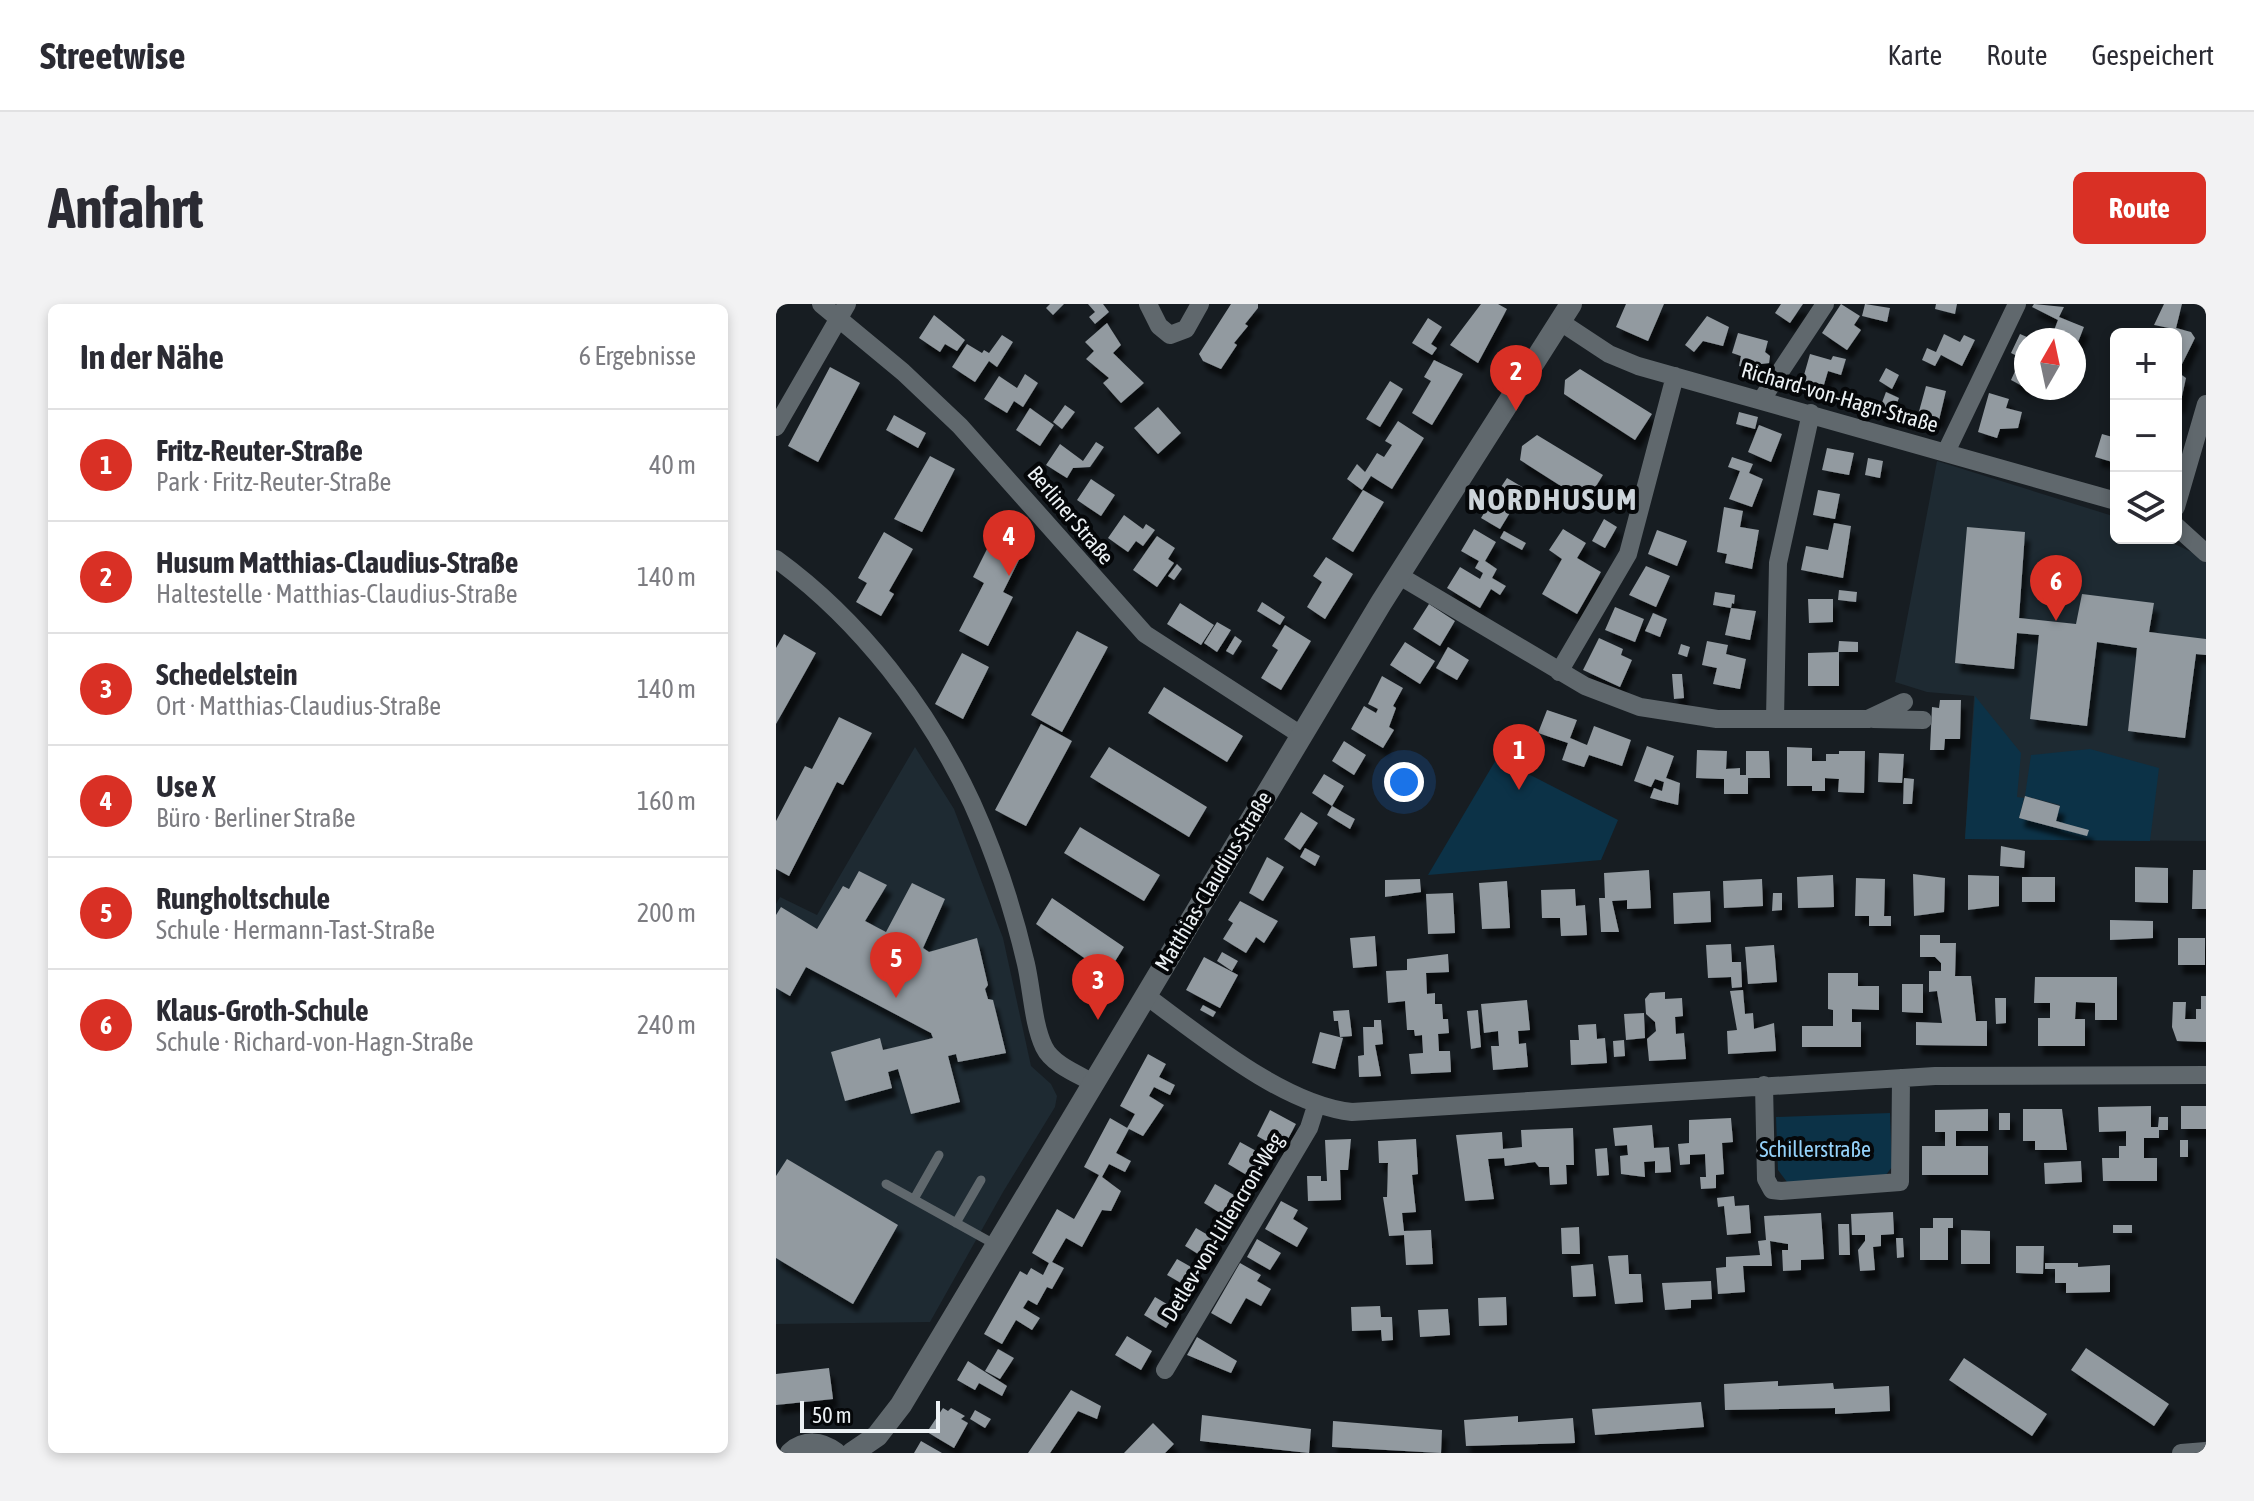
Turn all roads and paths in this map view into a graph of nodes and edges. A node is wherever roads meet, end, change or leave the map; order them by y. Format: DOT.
graph roads {
  1 [pos="821,304"];
  2 [pos="1148,304"];
  3 [pos="1200,304"];
  4 [pos="1825,304"];
  5 [pos="2017,304"];
  6 [pos="843,310"];
  7 [pos="1565,312"];
  8 [pos="1675,376"];
  9 [pos="1762,399"];
  10 [pos="2206,404"];
  11 [pos="1811,413"];
  12 [pos="776,427"];
  13 [pos="1946,452"];
  14 [pos="2182,486"];
  15 [pos="2110,499"];
  16 [pos="2182,531"];
  17 [pos="2206,553"];
  18 [pos="776,559"];
  19 [pos="1398,575"];
  20 [pos="1559,672"];
  21 [pos="1904,702"];
  22 [pos="1775,719"];
  23 [pos="1868,719"];
  24 [pos="1923,720"];
  25 [pos="1301,735"];
  26 [pos="1145,995"];
  27 [pos="2206,1075"];
  28 [pos="1901,1078"];
  29 [pos="1092,1082"];
  30 [pos="1764,1085"];
  31 [pos="1316,1106"];
  32 [pos="939,1155"];
  33 [pos="981,1180"];
  34 [pos="886,1184"];
  35 [pos="914,1199"];
  36 [pos="956,1223"];
  37 [pos="996,1245"];
  38 [pos="1165,1370"];
  39 [pos="2202,1452"];
  40 [pos="791,1453"];
  41 [pos="835,1453"];
  42 [pos="852,1453"];
  43 [pos="2181,1453"];
  1 -- 6 [label="street, Berliner Straße"];
  2 -- 3 [label="street"];
  4 -- 9 [label="street"];
  5 -- 13 [label="street"];
  6 -- 12 [label="street"];
  6 -- 25 [label="street, Berliner Straße"];
  7 -- 8 [label="street, Richard-von-Hagn-Straße"];
  7 -- 19 [label="street, Matthias-Claudius-Straße"];
  8 -- 9 [label="street, Richard-von-Hagn-Straße"];
  8 -- 20 [label="street"];
  9 -- 11 [label="street, Richard-von-Hagn-Straße"];
  10 -- 14 [label="street"];
  11 -- 13 [label="street, Richard-von-Hagn-Straße"];
  11 -- 22 [label="street"];
  13 -- 15 [label="street, Richard-von-Hagn-Straße"];
  16 -- 17 [label="street"];
  18 -- 29 [label="street"];
  19 -- 20 [label="street"];
  19 -- 25 [label="street, Matthias-Claudius-Straße"];
  20 -- 22 [label="street"];
  21 -- 23 [label="street"];
  22 -- 23 [label="street"];
  23 -- 24 [label="street"];
  25 -- 26 [label="street, Matthias-Claudius-Straße"];
  26 -- 29 [label="street, Matthias-Claudius-Straße"];
  26 -- 31 [label="street"];
  27 -- 28 [label="street"];
  28 -- 30 [label="street"];
  28 -- 30 [label="street"];
  29 -- 37 [label="street, Matthias-Claudius-Straße"];
  30 -- 31 [label="street"];
  31 -- 38 [label="street, Detlev-von-Liliencron-Weg"];
  32 -- 35 [label="lane"];
  33 -- 36 [label="lane"];
  34 -- 35 [label="lane"];
  35 -- 36 [label="lane"];
  36 -- 37 [label="lane"];
  37 -- 42 [label="street, Matthias-Claudius-Straße"];
  39 -- 43 [label="street"];
  40 -- 41 [label="street"];
}
